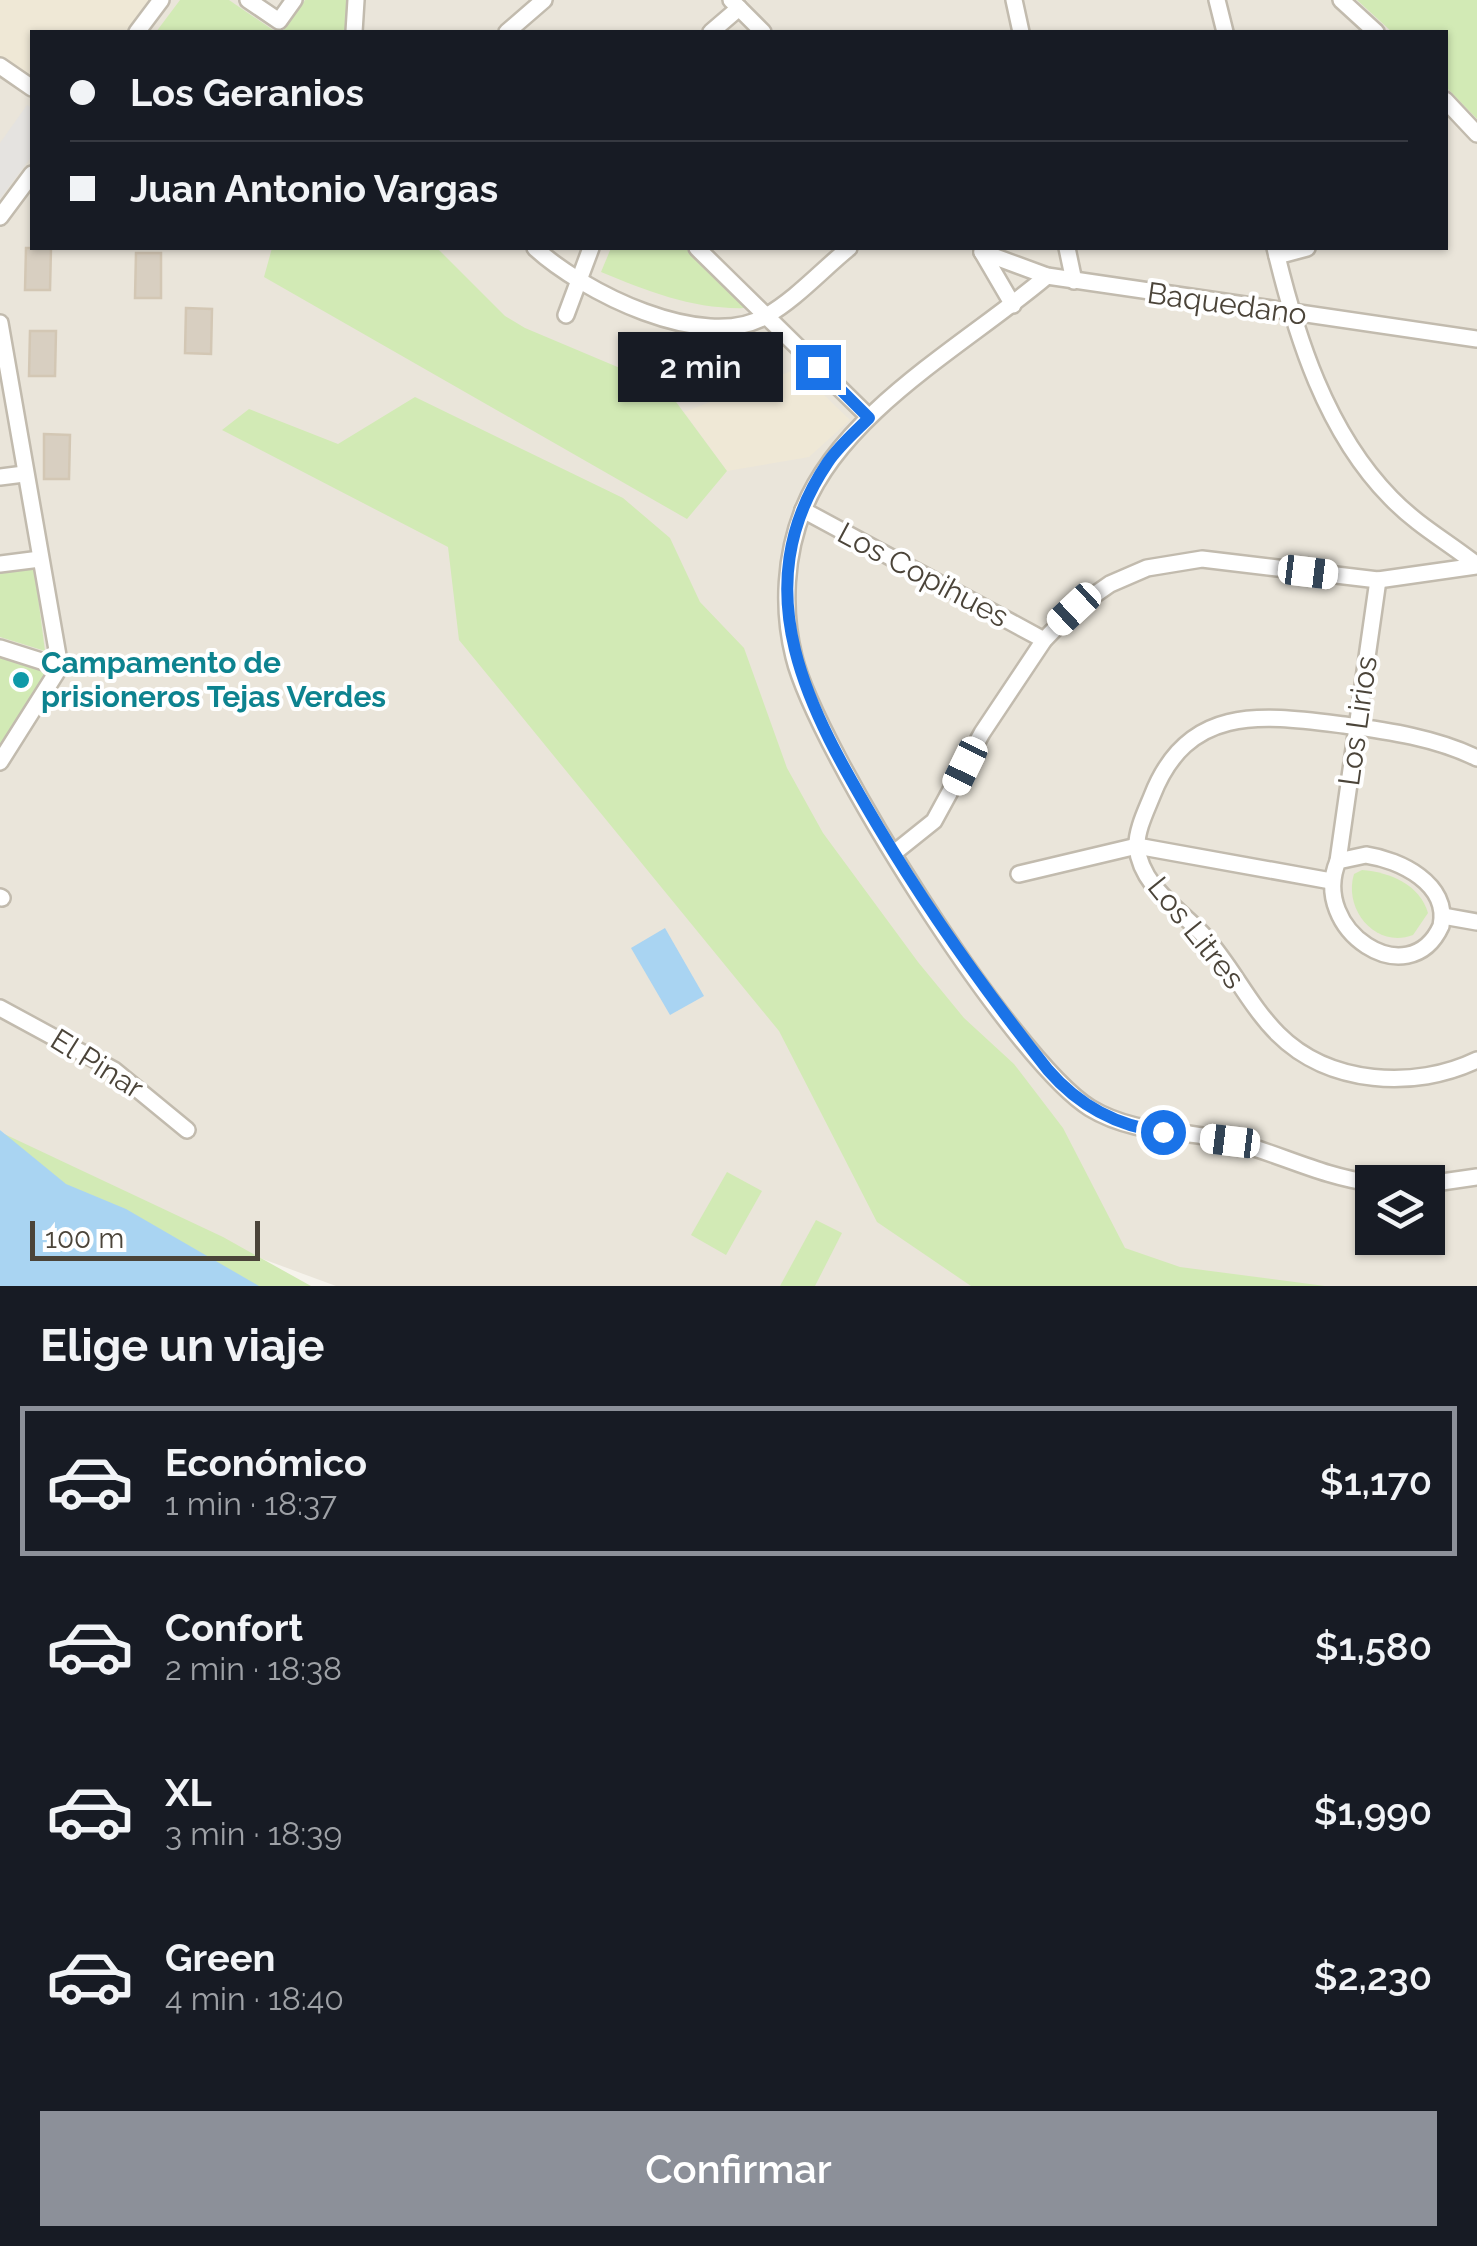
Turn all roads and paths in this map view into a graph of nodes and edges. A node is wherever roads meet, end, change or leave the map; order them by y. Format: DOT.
graph roads {
  1 [pos="161,0"];
  2 [pos="248,0"];
  3 [pos="294,0"];
  4 [pos="356,0"];
  5 [pos="544,0"];
  6 [pos="1014,0"];
  7 [pos="1217,0"];
  8 [pos="1341,0"];
  9 [pos="735,4"];
  10 [pos="138,30"];
  11 [pos="354,30"];
  12 [pos="508,30"];
  13 [pos="713,30"];
  14 [pos="761,30"];
  15 [pos="1021,30"];
  16 [pos="1224,30"];
  17 [pos="1374,30"];
  18 [pos="0,66"];
  19 [pos="30,87"];
  20 [pos="1448,103"];
  21 [pos="1477,134"];
  22 [pos="30,177"];
  23 [pos="0,217"];
  24 [pos="538,250"];
  25 [pos="590,250"];
  26 [pos="700,250"];
  27 [pos="847,250"];
  28 [pos="980,250"];
  29 [pos="1067,250"];
  30 [pos="1276,252"];
  31 [pos="1046,276"];
  32 [pos="578,280"];
  33 [pos="1074,281"];
  34 [pos="1013,305"];
  35 [pos="1290,314"];
  36 [pos="566,315"];
  37 [pos="767,316"];
  38 [pos="1,332"];
  39 [pos="1477,338"];
  40 [pos="869,418"];
  41 [pos="24,474"];
  42 [pos="0,478"];
  43 [pos="803,510"];
  44 [pos="40,559"];
  45 [pos="0,564"];
  46 [pos="1477,566"];
  47 [pos="1378,580"];
  48 [pos="1044,640"];
  49 [pos="0,648"];
  50 [pos="60,666"];
  51 [pos="1358,727"];
  52 [pos="1477,758"];
  53 [pos="0,762"];
  54 [pos="1137,846"];
  55 [pos="894,853"];
  56 [pos="1338,861"];
  57 [pos="1019,874"];
  58 [pos="1331,881"];
  59 [pos="1443,916"];
  60 [pos="1477,922"];
  61 [pos="0,1008"];
  62 [pos="1477,1060"];
  63 [pos="187,1130"];
  64 [pos="1477,1177"];
  65 [pos="1355,1180"];
  66 [pos="1445,1182"];
  1 -- 10 [label="street"];
  2 -- 3 [label="street"];
  4 -- 11 [label="street"];
  5 -- 12 [label="street"];
  6 -- 15 [label="street"];
  7 -- 16 [label="street"];
  8 -- 17 [label="street"];
  9 -- 13 [label="street"];
  9 -- 14 [label="street"];
  18 -- 19 [label="street"];
  20 -- 21 [label="street"];
  22 -- 23 [label="street"];
  24 -- 32 [label="street"];
  25 -- 32 [label="street"];
  26 -- 37 [label="street"];
  27 -- 37 [label="street"];
  28 -- 31 [label="street, Baquedano"];
  28 -- 34 [label="street, Baquedano"];
  29 -- 33 [label="street"];
  30 -- 35 [label="street"];
  31 -- 33 [label="street, Baquedano"];
  31 -- 34 [label="street"];
  32 -- 36 [label="street"];
  32 -- 37 [label="street"];
  33 -- 35 [label="street, Baquedano"];
  34 -- 40 [label="street"];
  35 -- 39 [label="street, Baquedano"];
  35 -- 46 [label="street"];
  37 -- 40 [label="street"];
  38 -- 41 [label="street"];
  40 -- 43 [label="street"];
  41 -- 42 [label="street"];
  41 -- 44 [label="street"];
  43 -- 48 [label="street, Los Copihues"];
  43 -- 55 [label="street"];
  44 -- 45 [label="street"];
  44 -- 50 [label="street"];
  46 -- 47 [label="street"];
  47 -- 48 [label="street"];
  47 -- 51 [label="street, Los Lirios"];
  48 -- 55 [label="street"];
  49 -- 50 [label="street"];
  50 -- 53 [label="street"];
  51 -- 52 [label="street, Los Litres"];
  51 -- 54 [label="street, Los Litres"];
  51 -- 56 [label="street, Los Lirios"];
  54 -- 57 [label="street"];
  54 -- 58 [label="street"];
  54 -- 62 [label="street, Los Litres"];
  55 -- 65 [label="street"];
  56 -- 58 [label="street"];
  56 -- 59 [label="street"];
  58 -- 59 [label="street"];
  59 -- 60 [label="street"];
  61 -- 63 [label="street, El Pinar"];
  64 -- 66 [label="street"];
}
